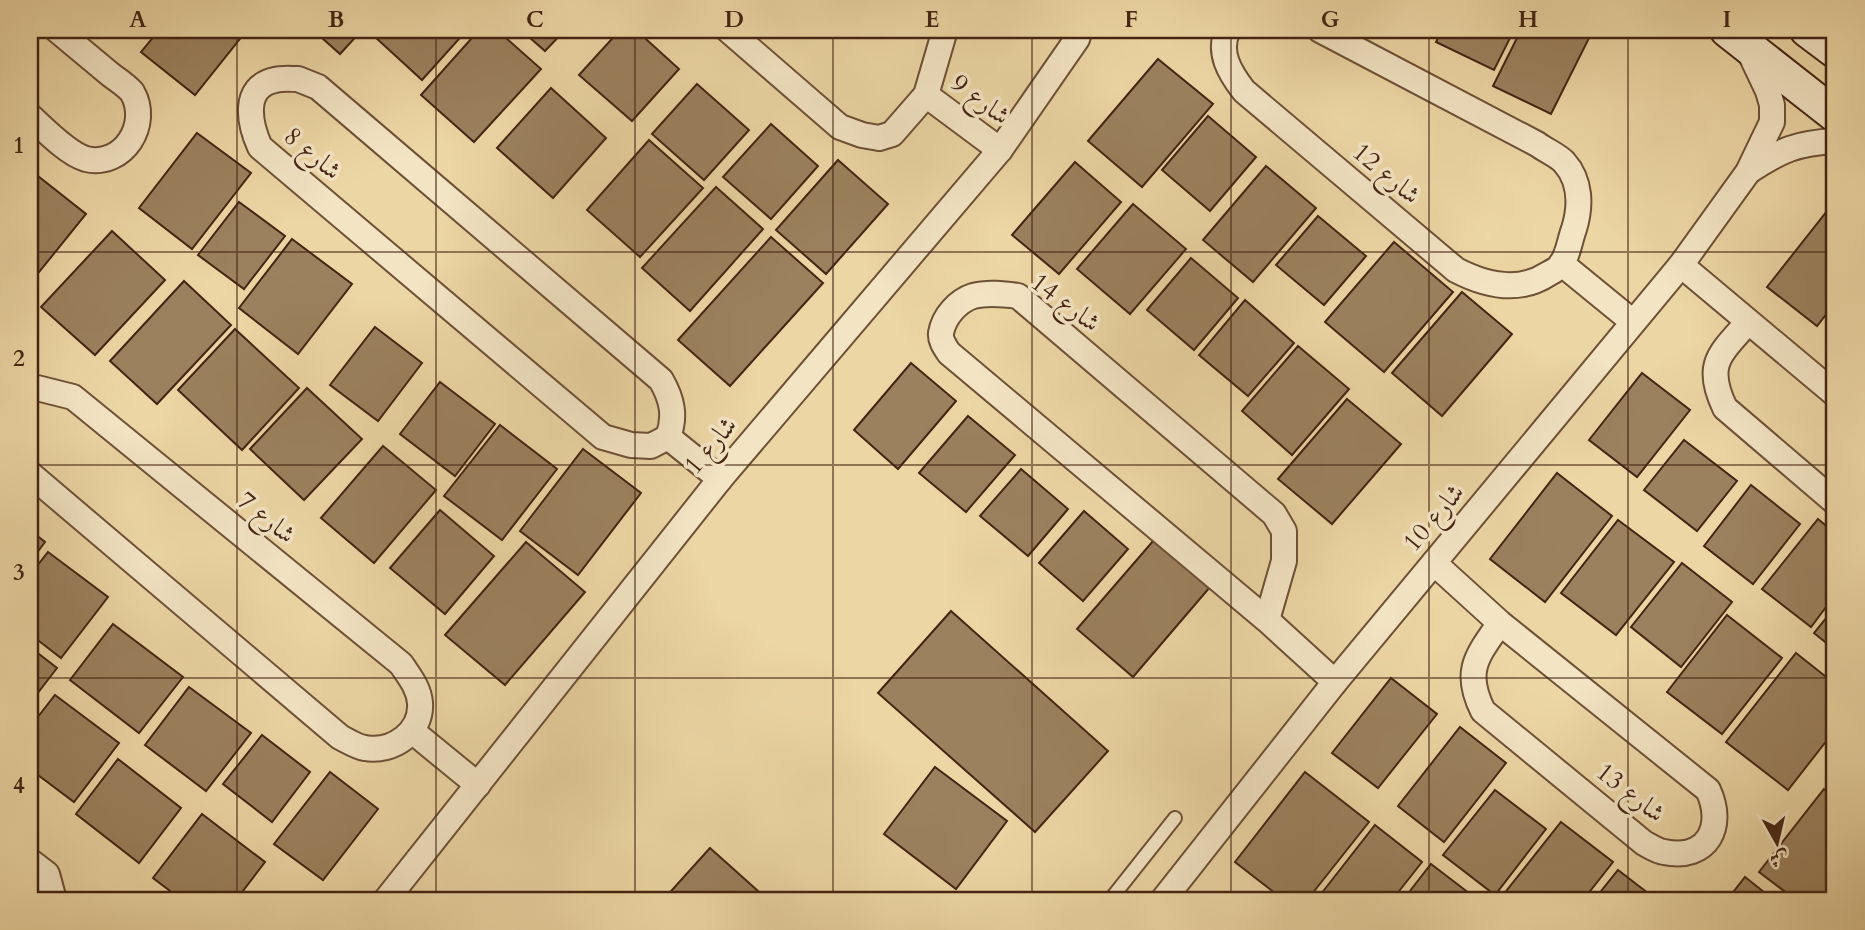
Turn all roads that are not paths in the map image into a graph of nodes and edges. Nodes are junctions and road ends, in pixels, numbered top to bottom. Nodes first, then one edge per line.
1 (57, 30) edge
2 (728, 30) edge
3 (945, 30) edge
4 (1080, 30) edge
5 (1228, 30) edge
6 (1320, 30) edge
7 (1807, 30) edge
8 (1737, 37) edge
9 (1835, 51) edge
10 (926, 95) junction
11 (1835, 116) edge
12 (30, 117) edge
13 (1835, 141) edge
14 (1000, 150) junction
15 (1748, 172) junction
16 (1562, 264) junction
17 (1681, 265) junction
18 (1633, 322) junction
19 (1748, 322) junction
20 (30, 391) edge
21 (1835, 394) edge
22 (668, 438) junction
23 (30, 474) edge
24 (720, 479) junction
25 (1835, 502) edge
26 (1434, 563) junction
27 (1267, 620) junction
28 (1500, 623) junction
29 (1335, 682) junction
30 (412, 731) junction
31 (478, 785) junction
32 (1175, 818) dead end
33 (30, 861) edge
34 (1166, 899) edge
35 (54, 900) edge
36 (386, 900) edge
37 (1110, 900) edge

1 - 12 street
2 - 10 street, شارع 9
3 - 10 street, شارع 9
4 - 14 street, شارع 1
5 - 16 street, شارع 12
6 - 16 street
7 - 9 street
8 - 11 street
8 - 15 street, شارع 10
10 - 14 street, شارع 9
13 - 15 street, شارع 10
14 - 24 street, شارع 1
15 - 17 street, شارع 10
16 - 18 street
17 - 18 street, شارع 10
17 - 19 street
18 - 26 street, شارع 10
19 - 21 street
19 - 25 street
20 - 30 street, شارع 7
22 - 22 street, شارع 8
22 - 24 street
23 - 30 street
24 - 31 street, شارع 1
26 - 28 street, شارع 13
26 - 29 street, شارع 10
27 - 27 street, شارع 14
27 - 29 street, شارع 14
28 - 28 street, شارع 13
29 - 34 street, شارع 10
30 - 31 street
31 - 36 street, شارع 1
32 - 37 lane
33 - 35 street

